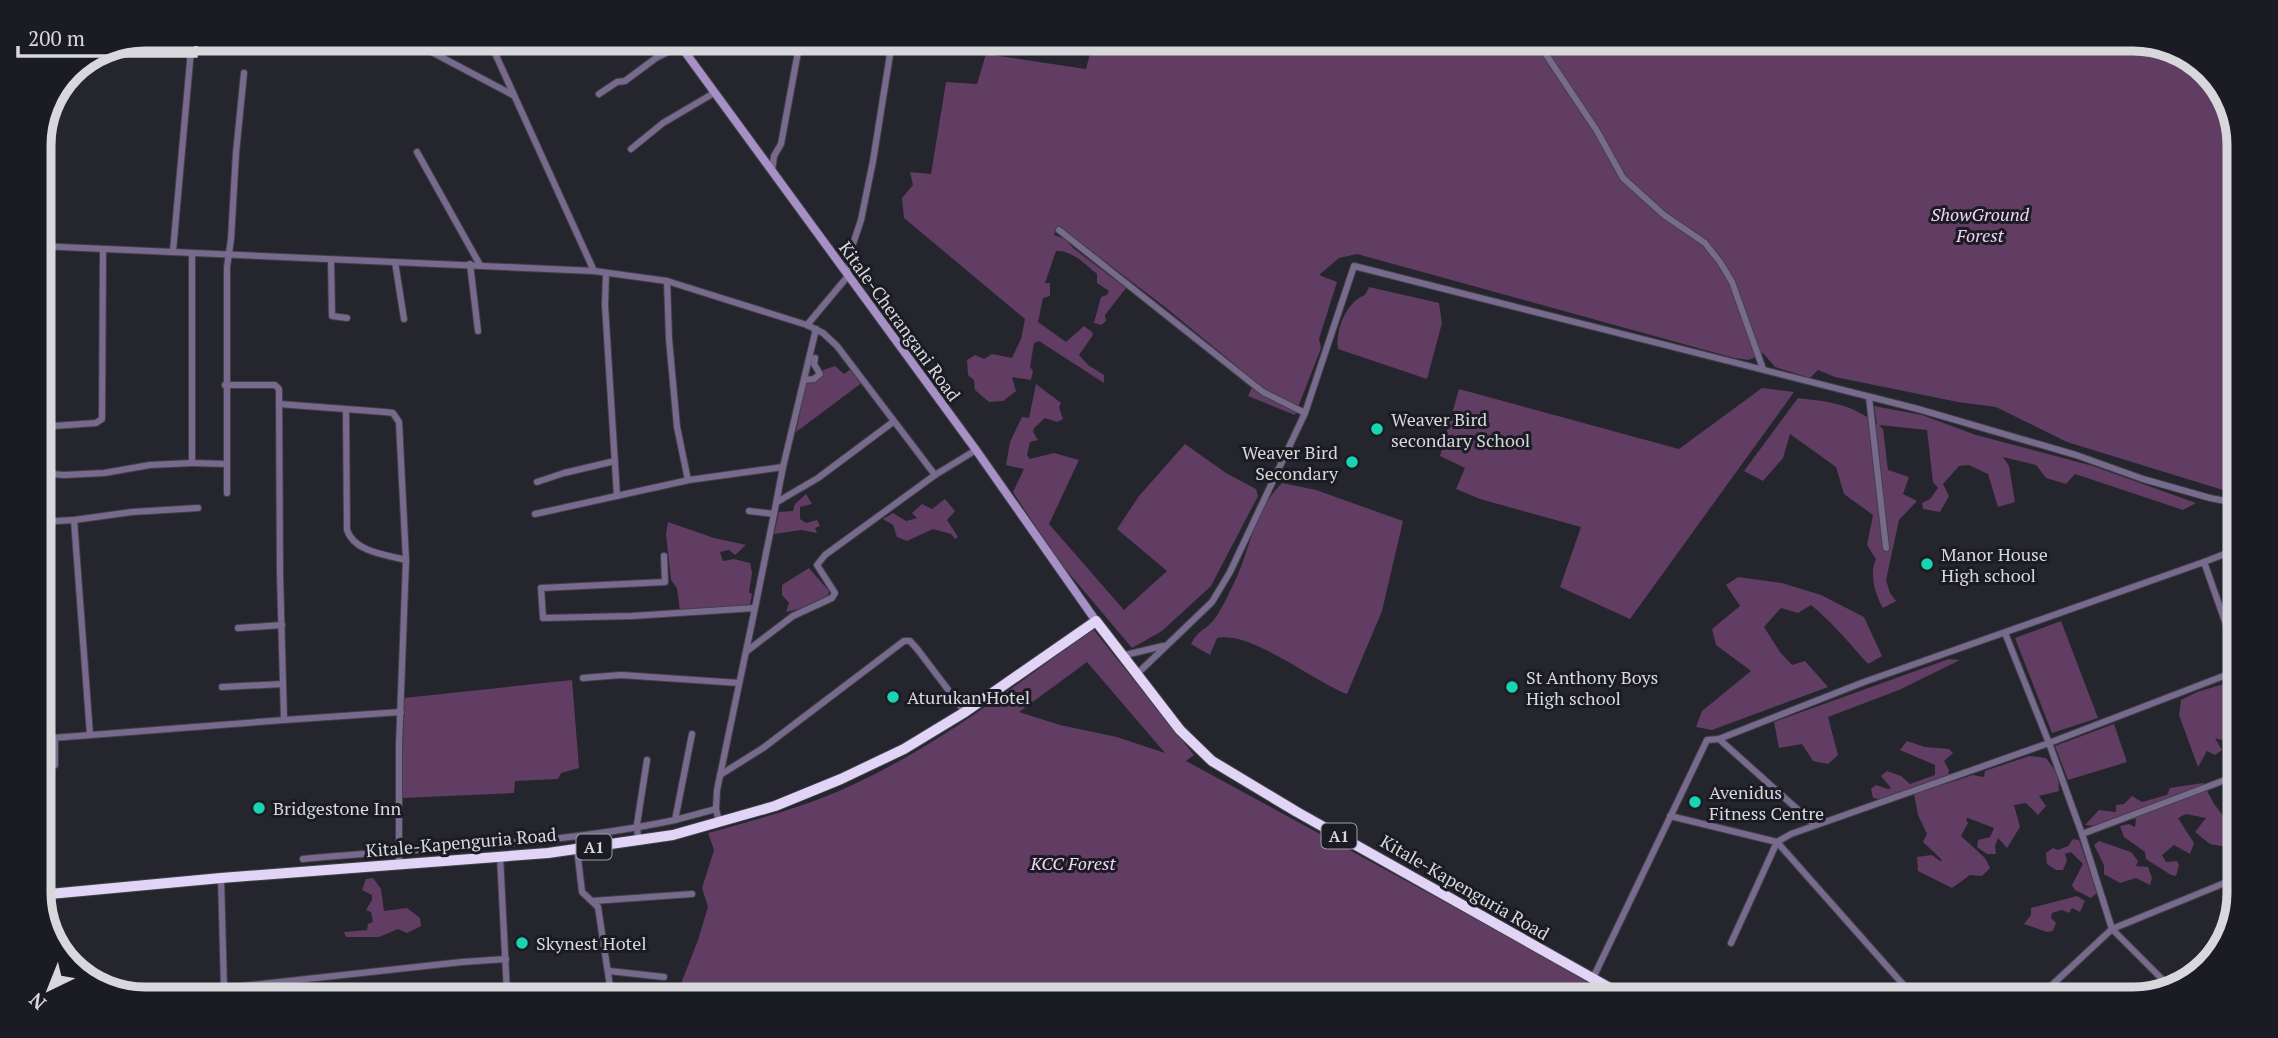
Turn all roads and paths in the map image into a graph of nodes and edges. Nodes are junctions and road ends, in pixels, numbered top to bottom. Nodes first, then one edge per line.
1 (191, 51) edge
2 (430, 51) edge
3 (494, 51) edge
4 (667, 51) edge
5 (685, 51) edge
6 (798, 51) edge
7 (890, 51) edge
8 (1544, 51) edge
9 (244, 73) dead end
10 (714, 93) junction
11 (599, 94) dead end
12 (513, 95) junction
13 (631, 149) dead end
14 (416, 152) dead end
15 (772, 171) junction
16 (1059, 230) dead end
17 (51, 246) edge
18 (103, 249) junction
19 (173, 251) junction
20 (192, 253) junction
21 (229, 254) junction
22 (331, 260) junction
23 (395, 262) junction
24 (470, 264) junction
25 (480, 265) junction
26 (594, 271) junction
27 (606, 273) junction
28 (848, 276) junction
29 (667, 281) junction
30 (347, 318) dead end
31 (404, 319) dead end
32 (807, 325) junction
33 (816, 329) junction
34 (478, 331) dead end
35 (815, 358) dead end
36 (1763, 369) junction
37 (804, 380) junction
38 (225, 385) junction
39 (1869, 397) junction
40 (278, 404) junction
41 (346, 410) junction
42 (1305, 413) junction
43 (893, 422) junction
44 (51, 426) edge
45 (976, 450) junction
46 (615, 461) junction
47 (192, 463) junction
48 (226, 464) junction
49 (783, 467) junction
50 (51, 474) edge
51 (934, 475) junction
52 (688, 480) junction
53 (537, 482) dead end
54 (227, 493) dead end
55 (617, 496) junction
56 (2227, 501) edge
57 (778, 502) junction
58 (198, 508) dead end
59 (749, 511) dead end
60 (535, 513) dead end
61 (774, 514) junction
62 (74, 520) junction
63 (51, 521) edge
64 (1886, 548) dead end
65 (2227, 553) edge
66 (664, 556) dead end
67 (406, 560) junction
68 (2204, 562) junction
69 (755, 608) junction
70 (1096, 621) junction
71 (282, 625) junction
72 (2227, 627) edge
73 (238, 628) dead end
74 (2005, 633) junction
75 (1164, 646) junction
76 (747, 651) junction
77 (1125, 655) junction
78 (1138, 673) junction
79 (2227, 675) edge
80 (583, 678) dead end
81 (739, 683) junction
82 (284, 684) junction
83 (222, 687) dead end
84 (401, 712) junction
85 (965, 712) junction
86 (284, 720) junction
87 (692, 734) dead end
88 (90, 735) junction
89 (51, 738) edge
90 (55, 738) junction
91 (1719, 739) junction
92 (2049, 743) junction
93 (647, 760) dead end
94 (55, 765) dead end
95 (720, 775) junction
96 (2227, 779) edge
97 (716, 808) junction
98 (1670, 816) junction
99 (675, 820) junction
100 (719, 822) junction
101 (1815, 825) junction
102 (637, 828) junction
103 (2082, 834) junction
104 (638, 840) junction
105 (1777, 842) junction
106 (577, 849) junction
107 (399, 852) junction
108 (500, 856) junction
109 (303, 859) dead end
110 (399, 866) junction
111 (221, 878) junction
112 (2227, 882) edge
113 (51, 894) edge
114 (692, 894) dead end
115 (590, 901) junction
116 (2112, 929) junction
117 (1731, 943) dead end
118 (506, 959) junction
119 (609, 971) junction
120 (664, 977) dead end
121 (1593, 978) junction
122 (2165, 982) edge
123 (224, 987) edge
124 (233, 987) edge
125 (507, 987) edge
126 (610, 987) edge
127 (1608, 987) edge
128 (1905, 987) edge
129 (2050, 987) edge

1 - 19 street
2 - 12 street
3 - 12 street
4 - 11 street
5 - 10 main road, Kitale-Cherangani Road
6 - 15 street
7 - 28 street
8 - 36 street
9 - 21 street
10 - 13 street
10 - 15 main road, Kitale-Cherangani Road
12 - 26 street
14 - 25 street
15 - 28 main road, Kitale-Cherangani Road
16 - 42 street
17 - 18 street
18 - 19 street
18 - 44 street
19 - 20 street
20 - 21 street
20 - 47 street
21 - 22 street
21 - 38 street
22 - 23 street
22 - 30 street
23 - 24 street
23 - 31 street
24 - 25 street
24 - 34 street
25 - 26 street
26 - 27 street
27 - 29 street
27 - 46 street
28 - 32 street
28 - 45 main road, Kitale-Cherangani Road
29 - 32 street
29 - 52 street
32 - 33 street
33 - 37 street
33 - 43 street
35 - 37 street
36 - 39 street
36 - 42 street
37 - 49 street
38 - 40 street
38 - 48 street
39 - 56 street
39 - 64 street
40 - 41 street
40 - 71 street
41 - 67 street
41 - 67 street
42 - 75 street
43 - 51 street
43 - 57 street
45 - 51 street
45 - 70 main road, Kitale-Cherangani Road
46 - 53 street
46 - 55 street
47 - 48 street
47 - 50 street
48 - 54 street
49 - 52 street
49 - 57 street
51 - 76 street
52 - 55 street
55 - 60 street
57 - 61 street
58 - 62 street
59 - 61 street
61 - 69 street
62 - 63 street
62 - 88 street
65 - 68 street
66 - 69 street
67 - 84 street
68 - 72 street
68 - 74 street
69 - 76 street
70 - 77 highway, Kitale-Kapenguria Road / A1
70 - 85 highway, Kitale-Kapenguria Road / A1
71 - 73 street
71 - 82 street
74 - 91 street
74 - 92 street
75 - 77 street
75 - 78 street
76 - 81 street
77 - 78 highway, Kitale-Kapenguria Road / A1
78 - 121 highway, Kitale-Kapenguria Road / A1
79 - 92 street
80 - 81 street
81 - 95 street
82 - 83 street
82 - 86 street
84 - 86 street
84 - 107 street
85 - 95 street
85 - 100 highway, Kitale-Kapenguria Road / A1
86 - 88 street
87 - 99 street
88 - 90 street
89 - 90 street
90 - 94 street
91 - 98 street
91 - 101 street
92 - 101 street
92 - 103 street
93 - 102 street
95 - 97 street
96 - 103 street
97 - 99 street
97 - 100 street
98 - 105 street
98 - 121 street
99 - 102 street
100 - 104 highway, Kitale-Kapenguria Road / A1
101 - 105 street
102 - 104 street
102 - 107 street
103 - 116 street
104 - 106 highway, Kitale-Kapenguria Road / A1
105 - 117 street
105 - 128 street
106 - 108 highway, Kitale-Kapenguria Road / A1
106 - 115 street
107 - 109 street
107 - 110 street
108 - 110 highway, Kitale-Kapenguria Road / A1
108 - 118 street
110 - 111 highway, Kitale-Kapenguria Road / A1
111 - 113 highway, Kitale-Kapenguria Road / A1
111 - 123 street
112 - 116 street
114 - 115 street
115 - 119 street
116 - 122 street
116 - 129 street
118 - 124 street
118 - 125 street
119 - 120 street
119 - 126 street
121 - 127 highway, Kitale-Kapenguria Road / A1

